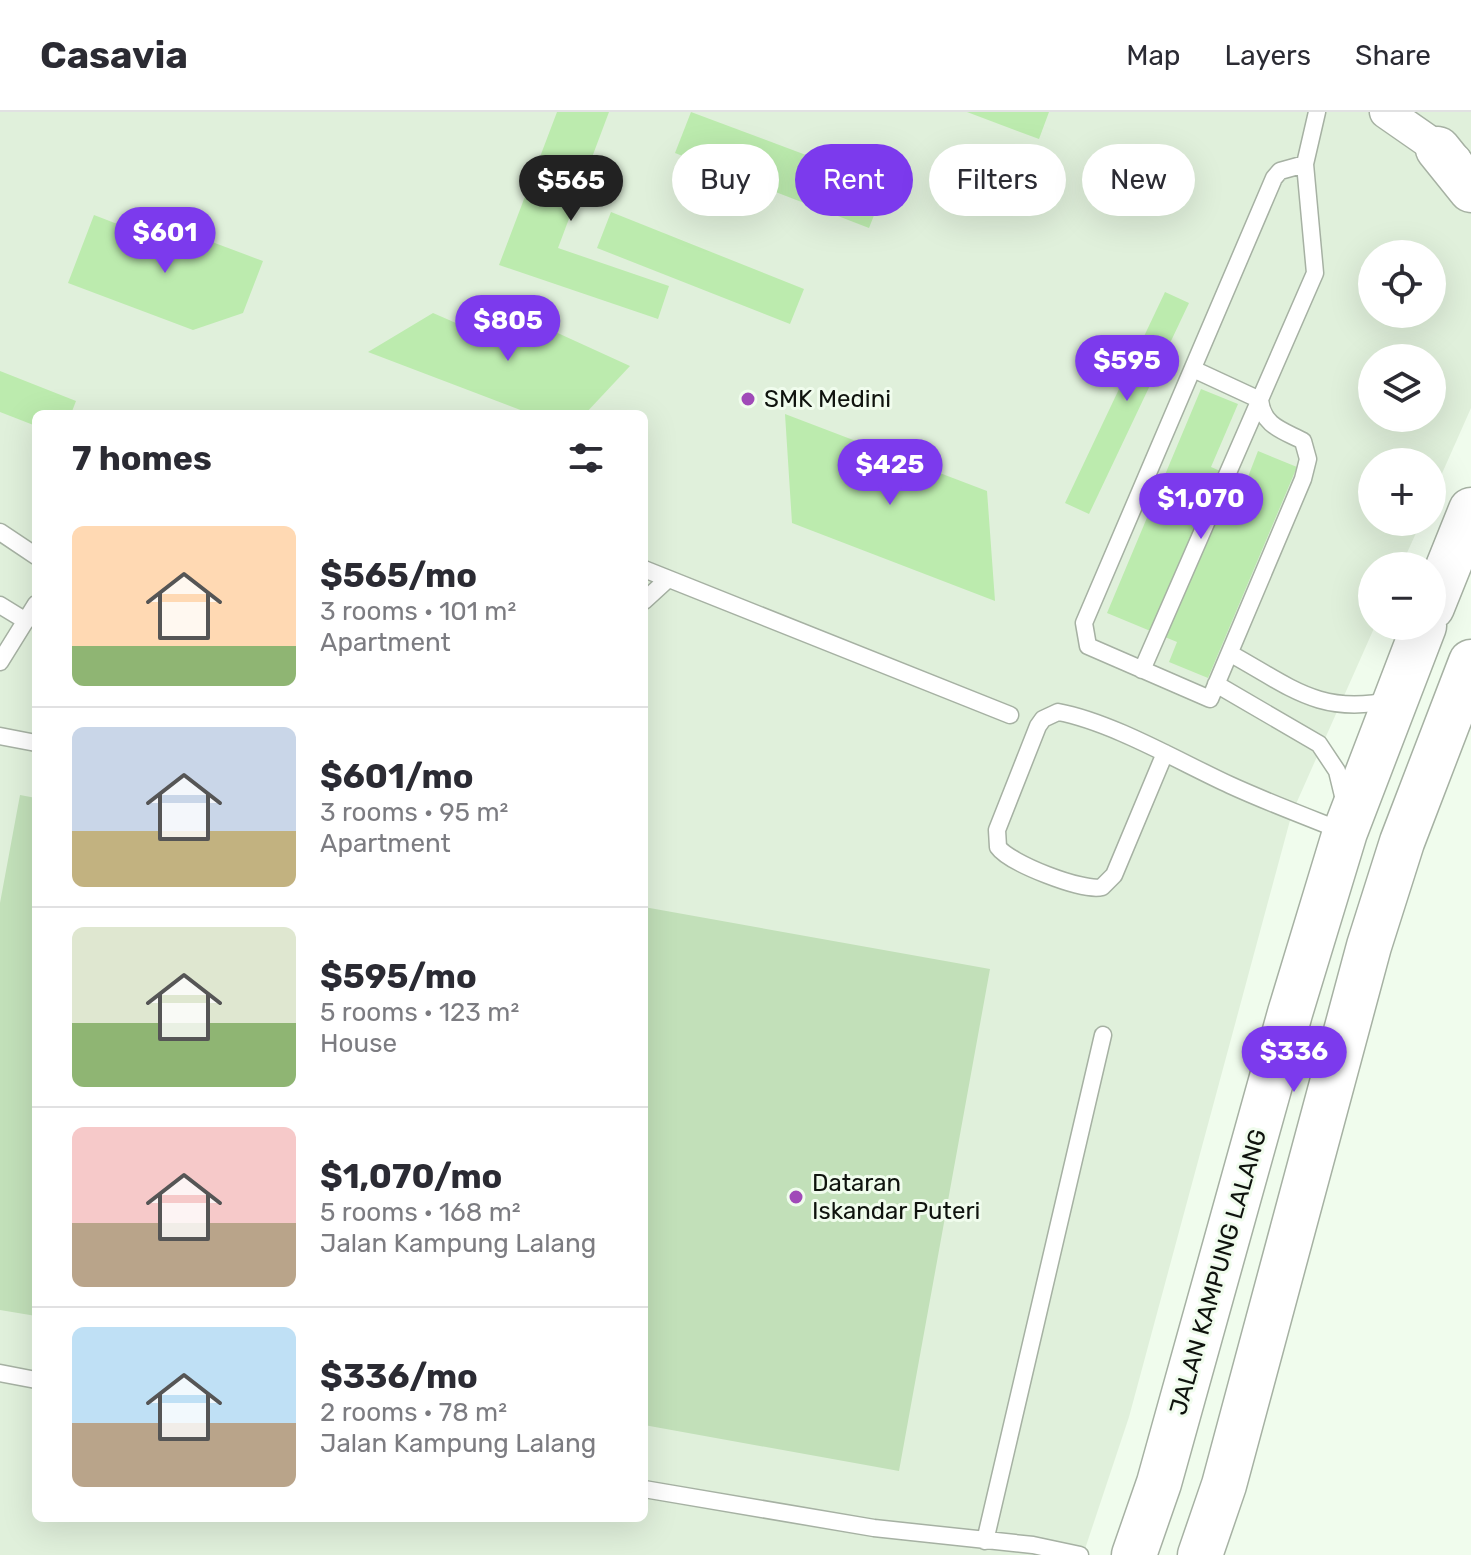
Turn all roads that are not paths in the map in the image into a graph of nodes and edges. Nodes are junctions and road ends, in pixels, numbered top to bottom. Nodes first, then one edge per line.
1 (1317, 112) edge
2 (1386, 112) edge
3 (1454, 160) edge
4 (1305, 164) junction
5 (1471, 190) edge
6 (1193, 369) junction
7 (1260, 400) junction
8 (1471, 510) edge
9 (0, 532) edge
10 (32, 553) edge
11 (648, 571) edge
12 (1446, 572) edge
13 (668, 579) junction
14 (648, 597) edge
15 (0, 605) edge
16 (32, 611) edge
17 (26, 621) junction
18 (1419, 640) edge
19 (1231, 654) junction
20 (0, 662) edge
21 (1471, 662) edge
22 (1142, 670) junction
23 (1216, 684) junction
24 (1396, 698) junction
25 (1010, 715) dead end
26 (0, 736) edge
27 (32, 742) edge
28 (1165, 753) junction
29 (1347, 827) junction
30 (1103, 1035) dead end
31 (0, 1373) edge
32 (32, 1379) edge
33 (648, 1490) edge
34 (985, 1541) junction
35 (1080, 1555) edge
36 (1134, 1555) edge
37 (1200, 1555) edge

1 - 4 lane
2 - 3 street
3 - 5 main road
4 - 6 lane
4 - 7 lane
6 - 7 lane
6 - 22 lane
7 - 19 lane
7 - 22 lane
8 - 12 main road
9 - 10 lane
11 - 13 lane
13 - 14 lane
13 - 25 lane
15 - 17 lane
16 - 17 lane
17 - 20 lane
18 - 24 main road, JALAN KAMPUNG LALANG
19 - 23 lane
19 - 24 lane
21 - 37 main road
22 - 23 lane
23 - 29 lane
24 - 29 main road, JALAN KAMPUNG LALANG
26 - 27 lane
28 - 28 lane
28 - 29 lane
29 - 36 main road, JALAN KAMPUNG LALANG
30 - 34 lane
31 - 32 lane
33 - 34 lane
34 - 35 lane

